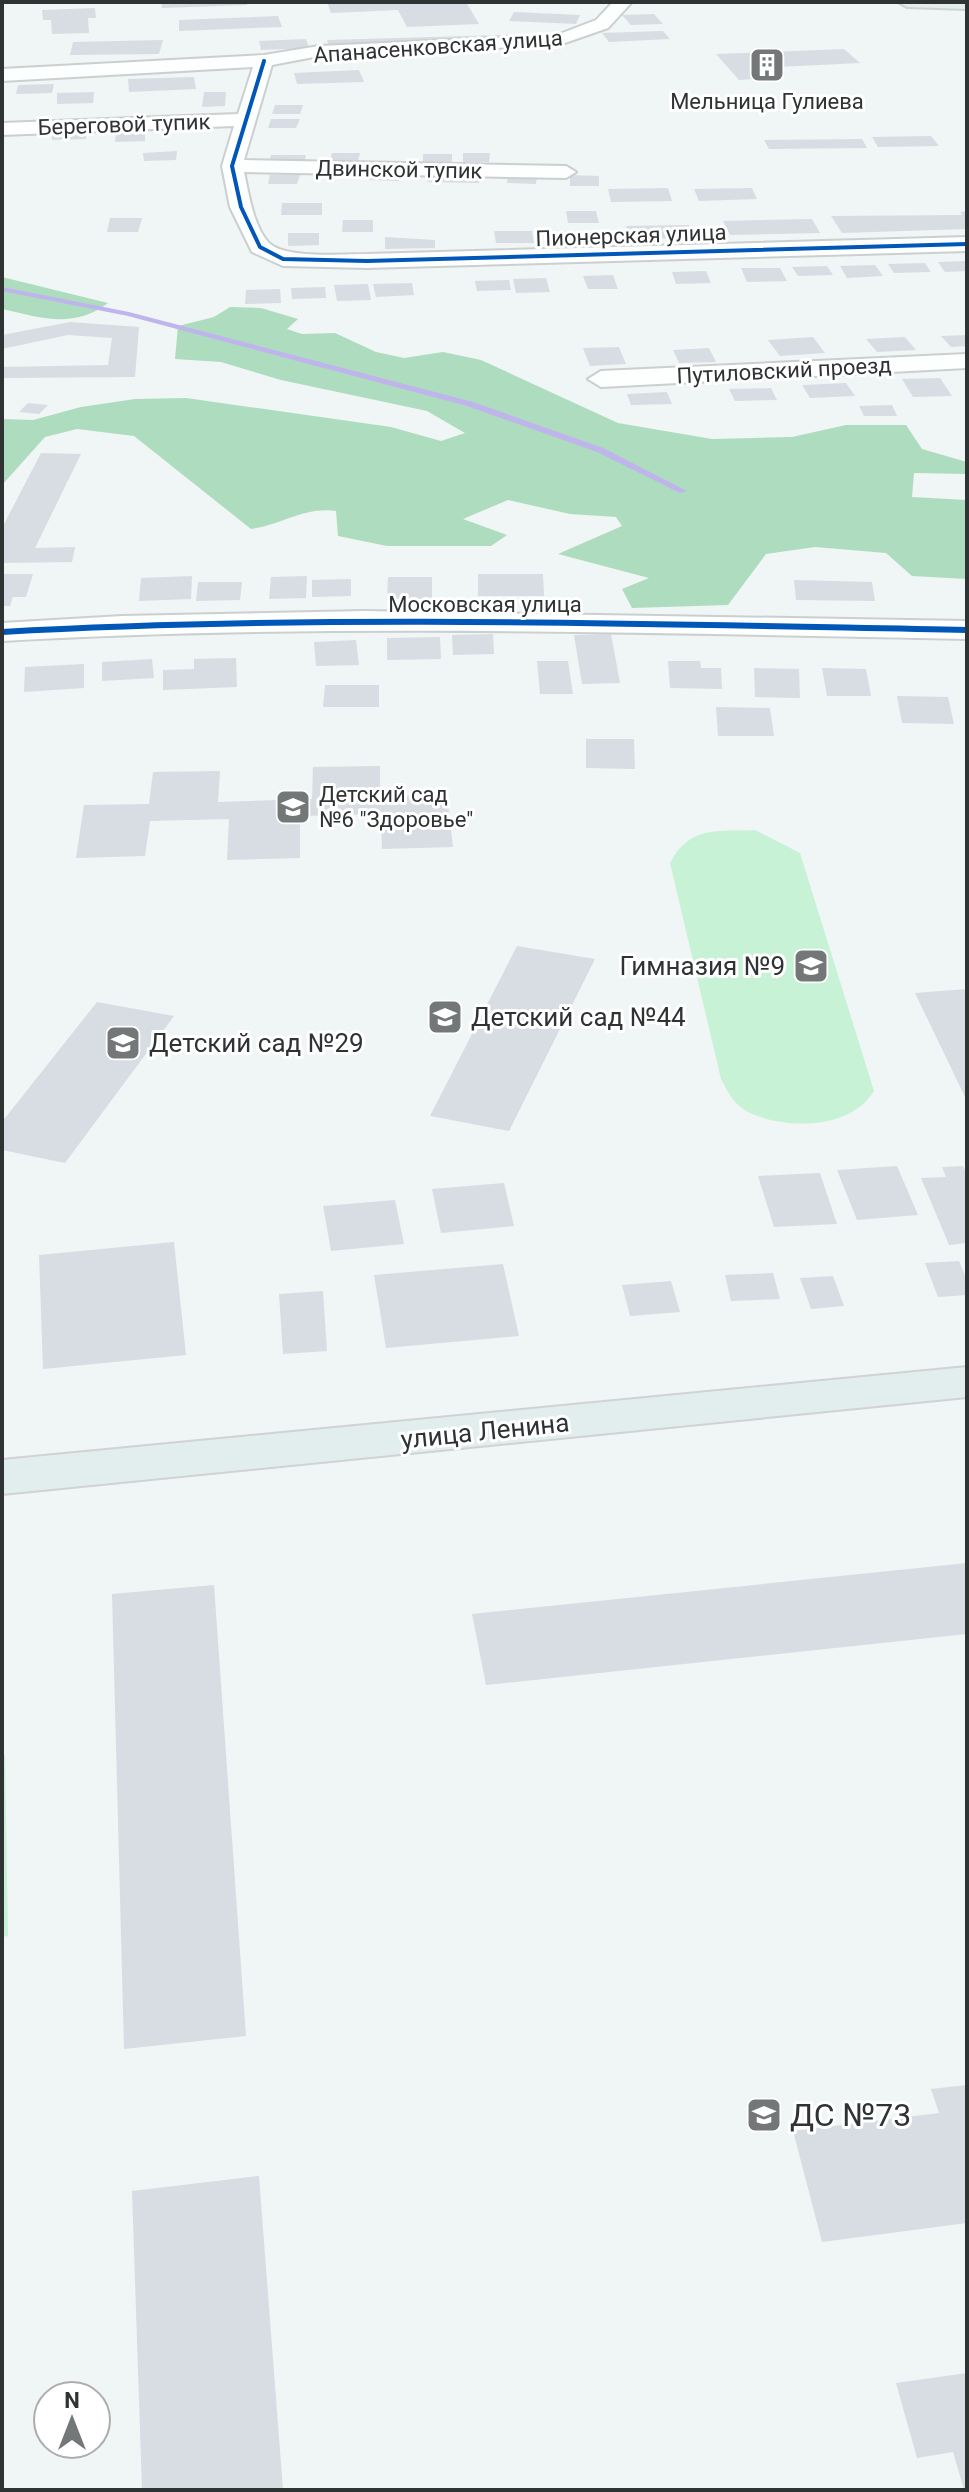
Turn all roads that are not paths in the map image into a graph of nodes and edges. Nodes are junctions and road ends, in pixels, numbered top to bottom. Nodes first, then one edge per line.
1 (623, 2) edge
2 (907, 2) edge
3 (967, 4) edge
4 (264, 61) junction
5 (2, 75) edge
6 (246, 120) junction
7 (2, 129) edge
8 (232, 166) junction
9 (566, 172) dead end
10 (967, 244) edge
11 (967, 361) edge
12 (601, 379) dead end
13 (967, 630) edge
14 (2, 632) edge
15 (967, 1382) edge
16 (2, 1477) edge

1 - 4 street, Апанасенковская улица
2 - 3 main road
4 - 5 street, Апанасенковская улица
4 - 6 street
6 - 7 street, Береговой тупик
6 - 8 street
8 - 9 street, Двинской тупик
8 - 10 street, Пионерская улица
11 - 12 street, Путиловский проезд
13 - 14 street, Московская улица
15 - 16 main road, улица Ленина

